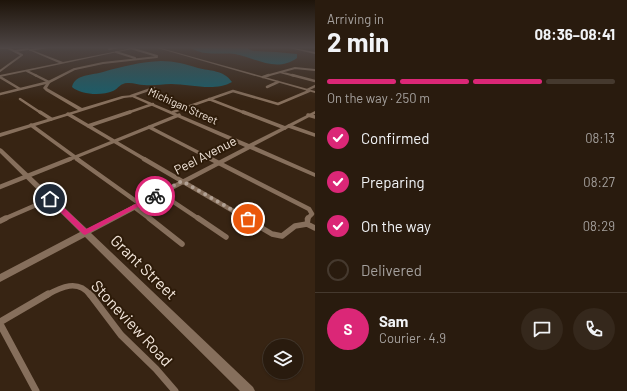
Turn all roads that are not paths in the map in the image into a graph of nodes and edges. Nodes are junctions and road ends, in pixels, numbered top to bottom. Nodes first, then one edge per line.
1 (51, 65) edge
2 (66, 65) edge
3 (93, 65) edge
4 (222, 65) edge
5 (315, 66) edge
6 (310, 68) junction
7 (75, 69) junction
8 (315, 70) edge
9 (27, 71) junction
10 (279, 72) junction
11 (0, 76) edge
12 (263, 77) junction
13 (315, 81) edge
14 (49, 82) junction
15 (278, 82) junction
16 (267, 86) dead end
17 (315, 86) edge
18 (154, 88) dead end
19 (20, 89) junction
20 (308, 90) junction
21 (315, 92) edge
22 (0, 94) edge
23 (131, 96) junction
24 (20, 99) dead end
25 (209, 99) junction
26 (153, 104) junction
27 (82, 110) junction
28 (173, 112) junction
29 (315, 112) edge
30 (68, 114) junction
31 (179, 115) junction
32 (312, 116) edge
33 (51, 119) junction
34 (31, 125) junction
35 (88, 126) junction
36 (149, 127) junction
37 (287, 127) junction
38 (0, 134) edge
39 (315, 135) edge
40 (114, 141) junction
41 (250, 146) junction
42 (0, 150) edge
43 (3, 157) edge
44 (75, 157) junction
45 (219, 163) junction
46 (315, 175) edge
47 (27, 176) junction
48 (182, 181) junction
49 (0, 187) edge
50 (160, 193) junction
51 (50, 199) junction
52 (137, 205) junction
53 (0, 221) edge
54 (307, 224) junction
55 (315, 228) edge
56 (85, 233) junction
57 (226, 237) dead end
58 (182, 244) dead end
59 (0, 278) edge
60 (0, 323) edge
61 (36, 391) edge
62 (175, 391) edge
63 (249, 391) edge

1 - 9 street
2 - 7 street
3 - 7 street
4 - 12 street
5 - 6 street
6 - 8 street
6 - 10 street
7 - 14 street
9 - 11 street
9 - 14 street
10 - 12 street
10 - 13 street
11 - 19 street
12 - 15 street
14 - 19 street
14 - 27 street
15 - 16 street
15 - 20 street
17 - 20 street
18 - 23 street
19 - 22 street
20 - 21 street
20 - 25 street
23 - 26 street, Michigan Street
23 - 27 street
24 - 33 street
25 - 28 street
25 - 37 street
26 - 28 street, Michigan Street
26 - 35 street
27 - 30 street
28 - 31 street, Michigan Street
29 - 32 street, Peel Avenue
30 - 33 street
30 - 35 street
31 - 36 street
31 - 41 street, Michigan Street
32 - 37 street, Peel Avenue
33 - 34 street
34 - 38 street
34 - 44 street
35 - 40 street
36 - 40 street
36 - 45 street
37 - 39 street
37 - 41 street, Peel Avenue
40 - 44 street
40 - 48 street
41 - 45 street, Peel Avenue
41 - 46 street, Michigan Street
42 - 43 street, Grant Street
43 - 47 street, Grant Street
44 - 47 street
44 - 52 street
45 - 48 street, Peel Avenue
45 - 54 street
47 - 49 street
47 - 51 street, Grant Street
48 - 50 street, Peel Avenue
48 - 54 street
50 - 52 street, Peel Avenue
50 - 57 street
51 - 53 street
51 - 56 street, Grant Street
52 - 56 street, Peel Avenue
52 - 58 street
54 - 55 street
56 - 59 street, Peel Avenue
56 - 63 street, Grant Street
60 - 61 street
60 - 62 street, Stoneview Road

